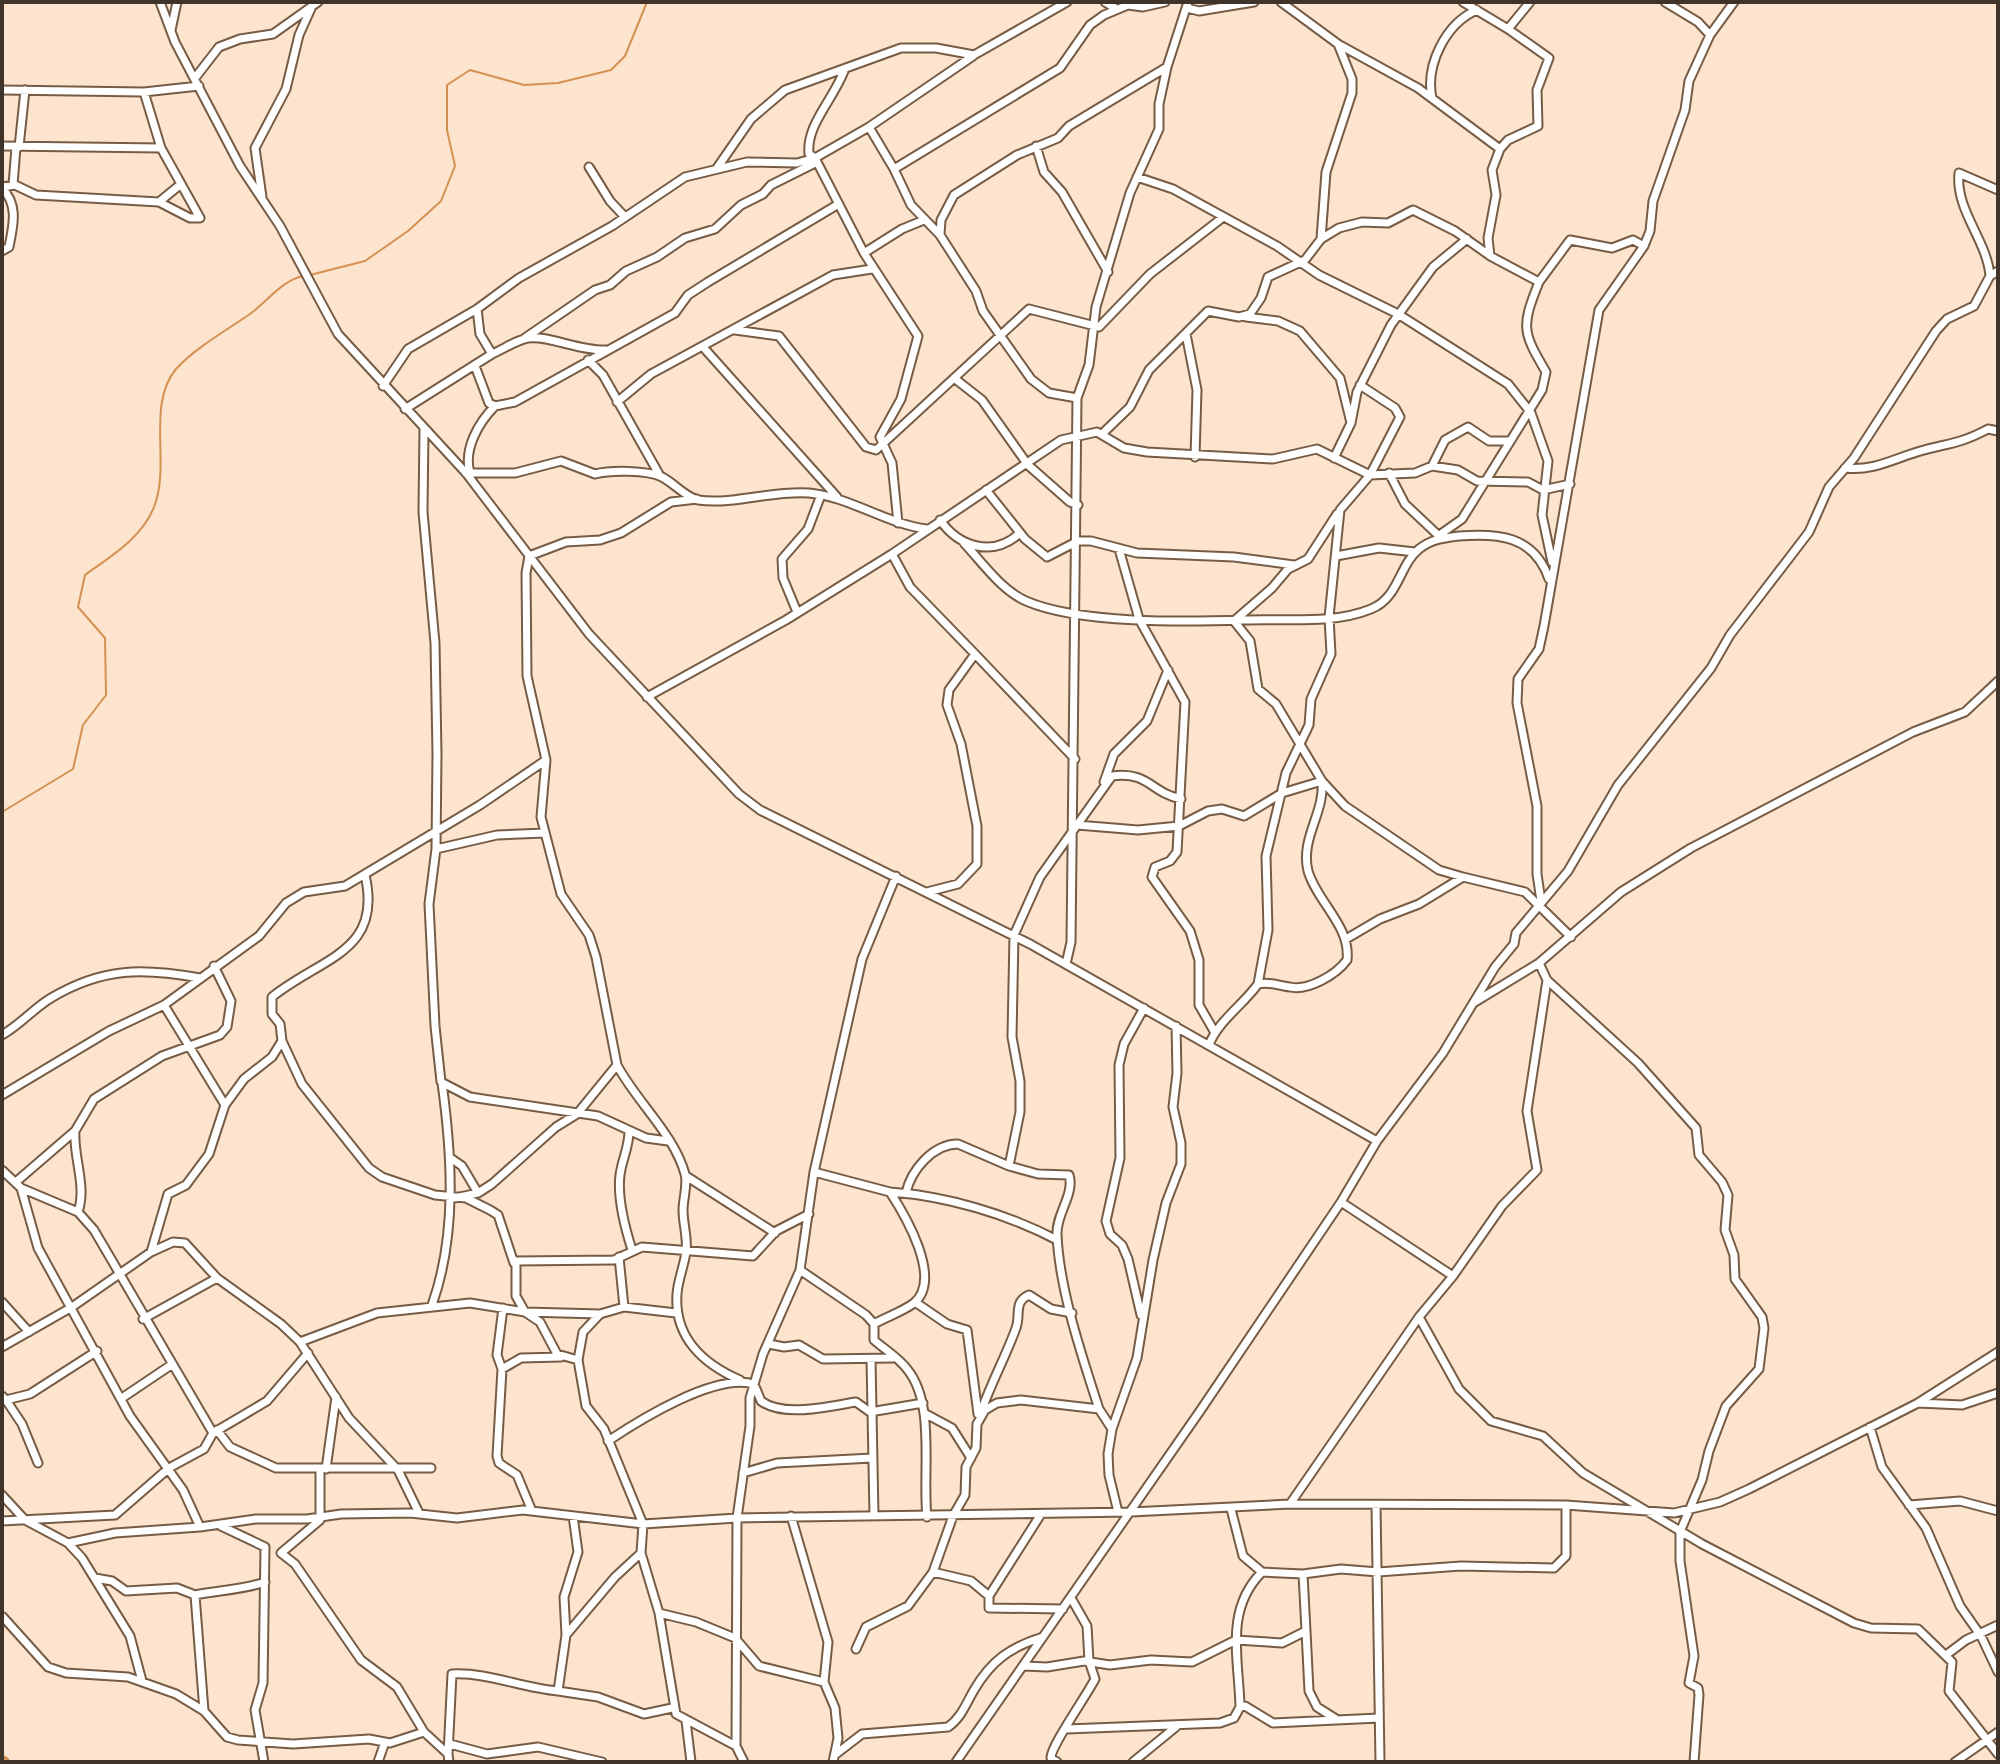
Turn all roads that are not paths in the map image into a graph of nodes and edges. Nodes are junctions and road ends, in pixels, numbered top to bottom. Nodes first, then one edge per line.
1 (160, 2) edge
2 (177, 2) edge
3 (1067, 2) edge
4 (1105, 2) edge
5 (1165, 2) edge
6 (1254, 2) edge
7 (1281, 2) edge
8 (1463, 2) edge
9 (1530, 2) edge
10 (1665, 2) edge
11 (1734, 2) edge
12 (316, 3) edge
13 (1187, 5) edge
14 (1115, 8) junction
15 (1477, 10) junction
16 (1508, 29) junction
17 (171, 32) junction
18 (1710, 35) junction
19 (1338, 44) junction
20 (974, 55) junction
21 (1167, 67) junction
22 (844, 69) junction
23 (197, 82) junction
24 (2, 90) edge
25 (25, 90) junction
26 (144, 92) junction
27 (1432, 98) junction
28 (869, 127) junction
29 (2, 146) edge
30 (1036, 146) junction
31 (18, 147) junction
32 (161, 148) junction
33 (1500, 149) junction
34 (816, 160) junction
35 (589, 167) dead end
36 (717, 168) junction
37 (894, 169) junction
38 (1137, 177) junction
39 (181, 184) junction
40 (13, 185) junction
41 (2, 188) edge
42 (1998, 190) edge
43 (263, 201) junction
44 (159, 202) junction
45 (837, 205) junction
46 (625, 217) junction
47 (1222, 218) junction
48 (924, 220) junction
49 (940, 235) junction
50 (1321, 239) junction
51 (1467, 239) junction
52 (1644, 246) junction
53 (2, 251) edge
54 (864, 253) junction
55 (1490, 256) junction
56 (1301, 262) junction
57 (872, 269) junction
58 (1998, 271) edge
59 (1108, 272) junction
60 (1990, 276) junction
61 (1539, 282) junction
62 (477, 309) junction
63 (1398, 314) junction
64 (1244, 317) junction
65 (1092, 325) junction
66 (735, 330) junction
67 (1186, 334) junction
68 (1001, 335) junction
69 (525, 338) junction
70 (703, 347) junction
71 (608, 350) junction
72 (492, 354) junction
73 (588, 360) junction
74 (475, 366) junction
75 (954, 378) junction
76 (1360, 385) junction
77 (383, 386) junction
78 (1077, 398) junction
79 (617, 402) junction
80 (495, 406) junction
81 (405, 409) junction
82 (1531, 413) junction
83 (1351, 423) junction
84 (424, 429) junction
85 (1998, 431) edge
86 (1077, 433) junction
87 (1102, 434) junction
88 (1510, 441) junction
89 (883, 443) junction
90 (1195, 457) junction
91 (1334, 458) junction
92 (1028, 465) junction
93 (1432, 466) junction
94 (1845, 468) junction
95 (468, 473) junction
96 (1389, 473) junction
97 (1370, 475) junction
98 (660, 476) junction
99 (1486, 482) junction
100 (1570, 484) junction
101 (986, 490) junction
102 (1543, 490) junction
103 (821, 495) junction
104 (697, 499) junction
105 (838, 499) junction
106 (1078, 505) junction
107 (1340, 510) junction
108 (940, 520) junction
109 (898, 523) junction
110 (927, 529) junction
111 (1020, 533) junction
112 (1439, 537) junction
113 (1078, 541) junction
114 (964, 543) junction
115 (1119, 549) junction
116 (1415, 552) junction
117 (892, 554) junction
118 (529, 556) junction
119 (1336, 556) junction
120 (1294, 565) junction
121 (1553, 565) junction
122 (1550, 581) junction
123 (797, 612) junction
124 (1076, 612) junction
125 (1329, 617) junction
126 (1139, 619) junction
127 (1234, 621) junction
128 (975, 654) junction
129 (1168, 670) junction
130 (1998, 681) edge
131 (647, 697) junction
132 (1302, 742) junction
133 (1075, 759) junction
134 (546, 760) junction
135 (1322, 781) junction
136 (1104, 784) junction
137 (1282, 793) junction
138 (1181, 799) junction
139 (1179, 826) junction
140 (1075, 828) junction
141 (437, 830) junction
142 (545, 833) junction
143 (436, 849) junction
144 (365, 875) junction
145 (896, 876) junction
146 (1463, 877) junction
147 (927, 892) junction
148 (1539, 903) junction
149 (1014, 935) junction
150 (1571, 937) junction
151 (1346, 939) junction
152 (1539, 963) junction
153 (1066, 964) junction
154 (214, 966) junction
155 (200, 978) junction
156 (1547, 980) junction
157 (1258, 984) junction
158 (1475, 1003) junction
159 (164, 1005) junction
160 (1144, 1008) junction
161 (1176, 1026) junction
162 (1214, 1031) junction
163 (2, 1035) edge
164 (282, 1041) junction
165 (1209, 1045) junction
166 (190, 1047) junction
167 (617, 1065) junction
168 (441, 1082) junction
169 (2, 1095) edge
170 (225, 1105) junction
171 (577, 1114) junction
172 (75, 1131) junction
173 (629, 1131) junction
174 (668, 1141) junction
175 (1377, 1141) junction
176 (452, 1159) junction
177 (1009, 1166) junction
178 (2, 1170) edge
179 (814, 1172) junction
180 (686, 1176) junction
181 (19, 1184) junction
182 (890, 1192) junction
183 (478, 1193) junction
184 (906, 1193) junction
185 (452, 1197) junction
186 (1341, 1202) junction
187 (78, 1212) junction
188 (809, 1214) junction
189 (775, 1233) junction
190 (1057, 1240) junction
191 (687, 1249) junction
192 (632, 1250) junction
193 (151, 1252) junction
194 (619, 1257) junction
195 (514, 1264) junction
196 (800, 1270) junction
197 (118, 1275) junction
198 (1453, 1276) junction
199 (217, 1278) junction
200 (2, 1302) edge
201 (915, 1302) junction
202 (432, 1305) junction
203 (72, 1307) junction
204 (624, 1307) junction
205 (503, 1308) junction
206 (525, 1312) junction
207 (676, 1313) junction
208 (1072, 1313) junction
209 (600, 1314) junction
210 (1419, 1317) junction
211 (143, 1319) junction
212 (1142, 1319) junction
213 (874, 1324) junction
214 (29, 1332) junction
215 (300, 1342) junction
216 (769, 1344) junction
217 (2, 1347) edge
218 (97, 1351) junction
219 (1998, 1352) edge
220 (308, 1353) junction
221 (561, 1357) junction
222 (893, 1358) junction
223 (871, 1359) junction
224 (578, 1360) junction
225 (171, 1365) junction
226 (502, 1369) junction
227 (740, 1380) junction
228 (754, 1384) junction
229 (1998, 1393) edge
230 (336, 1397) junction
231 (4, 1398) edge
232 (122, 1398) junction
233 (923, 1403) junction
234 (1918, 1403) junction
235 (1099, 1409) junction
236 (870, 1412) junction
237 (926, 1414) junction
238 (979, 1418) junction
239 (1870, 1427) junction
240 (1112, 1429) junction
241 (215, 1432) junction
242 (608, 1441) junction
243 (872, 1458) junction
244 (971, 1458) junction
245 (38, 1463) dead end
246 (169, 1468) junction
247 (431, 1468) dead end
248 (323, 1469) junction
249 (398, 1470) junction
250 (743, 1473) junction
251 (2, 1495) edge
252 (1290, 1504) junction
253 (1376, 1505) junction
254 (1566, 1505) junction
255 (1909, 1505) junction
256 (1231, 1509) junction
257 (1690, 1510) junction
258 (532, 1511) junction
259 (1646, 1511) junction
260 (1998, 1511) edge
261 (1118, 1512) junction
262 (1131, 1512) junction
263 (419, 1513) junction
264 (1041, 1514) junction
265 (320, 1516) junction
266 (573, 1516) junction
267 (791, 1516) junction
268 (874, 1516) junction
269 (953, 1516) junction
270 (927, 1517) junction
271 (737, 1518) junction
272 (25, 1520) junction
273 (2, 1521) edge
274 (643, 1524) junction
275 (219, 1525) junction
276 (200, 1527) junction
277 (1680, 1532) junction
278 (68, 1543) junction
279 (265, 1547) junction
280 (281, 1553) junction
281 (641, 1553) junction
282 (933, 1572) junction
283 (1262, 1572) junction
284 (1378, 1572) junction
285 (1303, 1574) junction
286 (95, 1578) junction
287 (265, 1582) junction
288 (195, 1595) junction
289 (989, 1596) junction
290 (1071, 1598) junction
291 (1063, 1609) junction
292 (659, 1613) junction
293 (3, 1617) edge
294 (1998, 1625) edge
295 (1306, 1631) junction
296 (566, 1635) junction
297 (1045, 1636) junction
298 (1981, 1636) junction
299 (735, 1638) junction
300 (1236, 1640) junction
301 (856, 1649) dead end
302 (1946, 1655) junction
303 (1089, 1661) junction
304 (1024, 1666) junction
305 (1998, 1672) edge
306 (142, 1681) junction
307 (824, 1682) junction
308 (558, 1691) junction
309 (1240, 1707) junction
310 (672, 1708) junction
311 (204, 1711) junction
312 (1379, 1718) junction
313 (1336, 1719) junction
314 (686, 1721) junction
315 (1177, 1726) junction
316 (1067, 1729) junction
317 (424, 1732) junction
318 (1998, 1732) edge
319 (1986, 1739) junction
320 (261, 1741) junction
321 (385, 1742) junction
322 (450, 1744) junction
323 (736, 1746) junction
324 (1998, 1754) edge
325 (449, 1758) edge
326 (835, 1758) edge
327 (264, 1762) edge
328 (378, 1762) edge
329 (602, 1762) edge
330 (691, 1762) edge
331 (744, 1762) edge
332 (956, 1762) edge
333 (1057, 1762) edge
334 (1133, 1762) edge
335 (1380, 1762) edge
336 (1694, 1762) edge
337 (1955, 1762) edge

1 - 17 street
2 - 17 street
3 - 20 street
4 - 14 street
5 - 14 street
6 - 13 street
7 - 19 street
8 - 15 street
9 - 16 street
10 - 18 street
11 - 18 street
12 - 23 street
12 - 43 street
13 - 21 street
14 - 37 street
15 - 16 street
15 - 27 street
16 - 33 street
17 - 23 street
18 - 52 street
19 - 27 street
19 - 50 street
20 - 22 street
20 - 28 street
21 - 30 street
21 - 38 street
22 - 34 street
22 - 36 street
23 - 26 street
23 - 43 street
24 - 25 street
25 - 26 street
25 - 31 street
26 - 32 street
27 - 33 street
28 - 34 street
28 - 37 street
29 - 31 street
30 - 49 street
30 - 59 street
31 - 32 street
31 - 40 street
32 - 39 street
33 - 55 street
34 - 36 street
34 - 45 street
34 - 69 street
35 - 46 street
36 - 46 street
37 - 48 street
38 - 47 street
38 - 59 street
39 - 44 street
39 - 44 street
40 - 41 street
40 - 44 street
41 - 53 street
42 - 60 street
43 - 77 street
45 - 54 street
45 - 71 street
46 - 62 street
47 - 56 street
47 - 65 street
48 - 49 street
48 - 54 street
49 - 68 street
50 - 51 street
50 - 56 street
51 - 55 street
51 - 63 street
52 - 61 street
52 - 100 street
54 - 57 street
55 - 61 street
56 - 63 street
56 - 64 street
57 - 66 street
57 - 89 street
58 - 60 street
59 - 65 street
60 - 94 street
61 - 82 street
62 - 72 street
62 - 77 street
63 - 76 street
63 - 82 street
64 - 67 street
64 - 83 street
65 - 68 street
65 - 78 street
66 - 70 street
66 - 89 street
67 - 87 street
67 - 90 street
68 - 75 street
68 - 78 street
69 - 71 street
69 - 72 street
70 - 79 street
70 - 105 street
71 - 73 street
72 - 74 street
73 - 79 street
73 - 80 street
74 - 80 street
74 - 81 street
75 - 89 street
75 - 92 street
76 - 83 street
76 - 97 street
77 - 81 street
78 - 86 street
79 - 98 street
80 - 95 street
81 - 84 street
82 - 88 street
82 - 102 street
83 - 91 street
84 - 95 street
84 - 141 street
85 - 94 street
86 - 87 street
86 - 92 street
86 - 106 street
87 - 90 street
88 - 93 street
88 - 99 street
89 - 109 street
90 - 91 street
91 - 97 street
92 - 101 street
92 - 106 street
93 - 96 street
93 - 99 street
94 - 148 street
95 - 98 street
95 - 118 street
96 - 97 street
96 - 112 street
97 - 107 street
98 - 104 street
99 - 102 street
99 - 112 street
100 - 102 street
100 - 121 street
101 - 108 street
101 - 111 street
102 - 121 street
103 - 104 street
103 - 105 street
103 - 123 street
104 - 118 street
105 - 109 street
106 - 113 street
107 - 119 street
107 - 120 street
108 - 110 street
108 - 114 street
109 - 110 street
110 - 117 street
111 - 113 street
111 - 114 street
112 - 116 street
112 - 122 street
113 - 115 street
113 - 124 street
114 - 124 street
115 - 120 street
115 - 126 street
116 - 119 street
116 - 125 street
117 - 123 street
117 - 128 street
118 - 131 street
118 - 134 street
119 - 125 street
120 - 127 street
121 - 122 street
122 - 148 street
123 - 131 street
124 - 126 street
124 - 133 street
125 - 127 street
125 - 132 street
126 - 127 street
126 - 129 street
127 - 132 street
128 - 133 street
128 - 147 street
129 - 136 street
129 - 138 street
130 - 150 street
131 - 145 street
132 - 135 street
132 - 137 street
133 - 140 street
134 - 141 street
134 - 142 street
135 - 137 street
135 - 146 street
135 - 151 street
136 - 138 street
136 - 140 street
137 - 139 street
137 - 157 street
138 - 139 street
139 - 140 street
139 - 162 street
140 - 149 street
140 - 153 street
141 - 143 street
141 - 144 street
142 - 143 street
142 - 167 street
143 - 168 street
144 - 154 street
144 - 164 street
145 - 147 street
145 - 179 street
146 - 148 street
146 - 151 street
147 - 149 street
148 - 150 street
148 - 158 street
149 - 153 street
149 - 177 street
150 - 152 street
151 - 157 street
152 - 156 street
152 - 158 street
153 - 160 street
154 - 155 street
154 - 166 street
155 - 159 street
155 - 163 street
156 - 198 street
156 - 257 street
157 - 162 street
158 - 175 street
159 - 166 street
159 - 169 street
160 - 161 street
160 - 212 street
161 - 165 street
161 - 212 street
162 - 165 street
164 - 170 street
164 - 185 street
165 - 175 street
166 - 170 street
166 - 172 street
167 - 171 street
167 - 174 street
168 - 171 street
168 - 176 street
170 - 193 street
171 - 173 street
171 - 183 street
172 - 181 street
172 - 187 street
173 - 174 street
173 - 192 street
174 - 180 street
175 - 186 street
176 - 183 street
176 - 185 street
177 - 184 street
177 - 190 street
178 - 181 street
179 - 182 street
179 - 188 street
180 - 189 street
180 - 191 street
181 - 187 street
181 - 203 street
182 - 184 street
182 - 201 street
183 - 185 street
184 - 190 street
185 - 195 street
185 - 202 street
186 - 198 street
186 - 262 street
187 - 197 street
188 - 189 street
188 - 196 street
189 - 191 street
190 - 208 street
191 - 192 street
191 - 207 street
192 - 194 street
193 - 197 street
193 - 199 street
194 - 195 street
194 - 204 street
195 - 206 street
196 - 213 street
196 - 216 street
197 - 203 street
197 - 211 street
198 - 210 street
199 - 211 street
199 - 215 street
200 - 214 street
201 - 213 street
201 - 238 street
202 - 205 street
202 - 215 street
203 - 214 street
203 - 218 street
204 - 207 street
204 - 209 street
205 - 206 street
205 - 226 street
206 - 209 street
206 - 221 street
207 - 227 street
208 - 235 street
208 - 238 street
209 - 224 street
210 - 252 street
210 - 259 street
211 - 225 street
212 - 240 street
213 - 222 street
214 - 217 street
215 - 220 street
216 - 223 street
216 - 228 street
218 - 231 street
218 - 232 street
219 - 234 street
220 - 230 street
220 - 241 street
221 - 224 street
221 - 226 street
222 - 223 street
222 - 233 street
223 - 236 street
224 - 242 street
225 - 232 street
225 - 241 street
226 - 258 street
227 - 228 street
227 - 242 street
228 - 236 street
228 - 250 street
229 - 234 street
230 - 248 street
230 - 249 street
231 - 245 street
232 - 246 street
233 - 236 street
233 - 237 street
234 - 239 street
235 - 238 street
235 - 240 street
236 - 243 street
237 - 244 street
237 - 270 street
238 - 244 street
239 - 255 street
239 - 257 street
240 - 261 street
241 - 246 street
241 - 248 street
242 - 274 street
243 - 250 street
243 - 268 street
244 - 269 street
246 - 272 street
246 - 276 street
247 - 249 street
248 - 249 street
248 - 265 street
249 - 263 street
250 - 271 street
251 - 272 street
252 - 253 street
252 - 256 street
253 - 254 street
253 - 284 street
254 - 259 street
254 - 284 street
255 - 260 street
255 - 298 street
256 - 262 street
256 - 283 street
257 - 259 street
257 - 277 street
258 - 263 street
258 - 266 street
259 - 277 street
261 - 262 street
261 - 264 street
262 - 290 street
263 - 265 street
264 - 269 street
264 - 289 street
265 - 275 street
265 - 280 street
266 - 274 street
266 - 296 street
267 - 268 street
267 - 271 street
267 - 307 street
268 - 270 street
269 - 270 street
269 - 282 street
271 - 274 street
271 - 299 street
272 - 273 street
272 - 278 street
274 - 281 street
275 - 276 street
275 - 279 street
276 - 278 street
277 - 302 street
277 - 336 street
278 - 286 street
279 - 280 street
279 - 287 street
280 - 317 street
281 - 292 street
281 - 296 street
282 - 289 street
282 - 301 street
283 - 285 street
283 - 300 street
284 - 285 street
284 - 312 street
285 - 295 street
286 - 288 street
286 - 306 street
287 - 288 street
287 - 320 street
288 - 311 street
289 - 291 street
290 - 291 street
290 - 303 street
291 - 297 street
292 - 299 street
292 - 310 street
293 - 306 street
294 - 298 street
295 - 300 street
295 - 313 street
296 - 308 street
297 - 304 street
297 - 326 street
298 - 302 street
298 - 305 street
299 - 307 street
299 - 323 street
300 - 303 street
300 - 309 street
302 - 319 street
303 - 304 street
303 - 316 street
304 - 332 street
306 - 311 street
307 - 326 street
308 - 310 street
308 - 322 street
309 - 313 street
309 - 315 street
310 - 314 street
311 - 320 street
312 - 313 street
312 - 335 street
314 - 323 street
314 - 330 street
315 - 316 street
315 - 334 street
316 - 333 street
317 - 321 street
317 - 325 street
318 - 319 street
319 - 324 street
319 - 337 street
320 - 321 street
320 - 327 street
321 - 328 street
322 - 325 street
322 - 329 street
323 - 331 street

